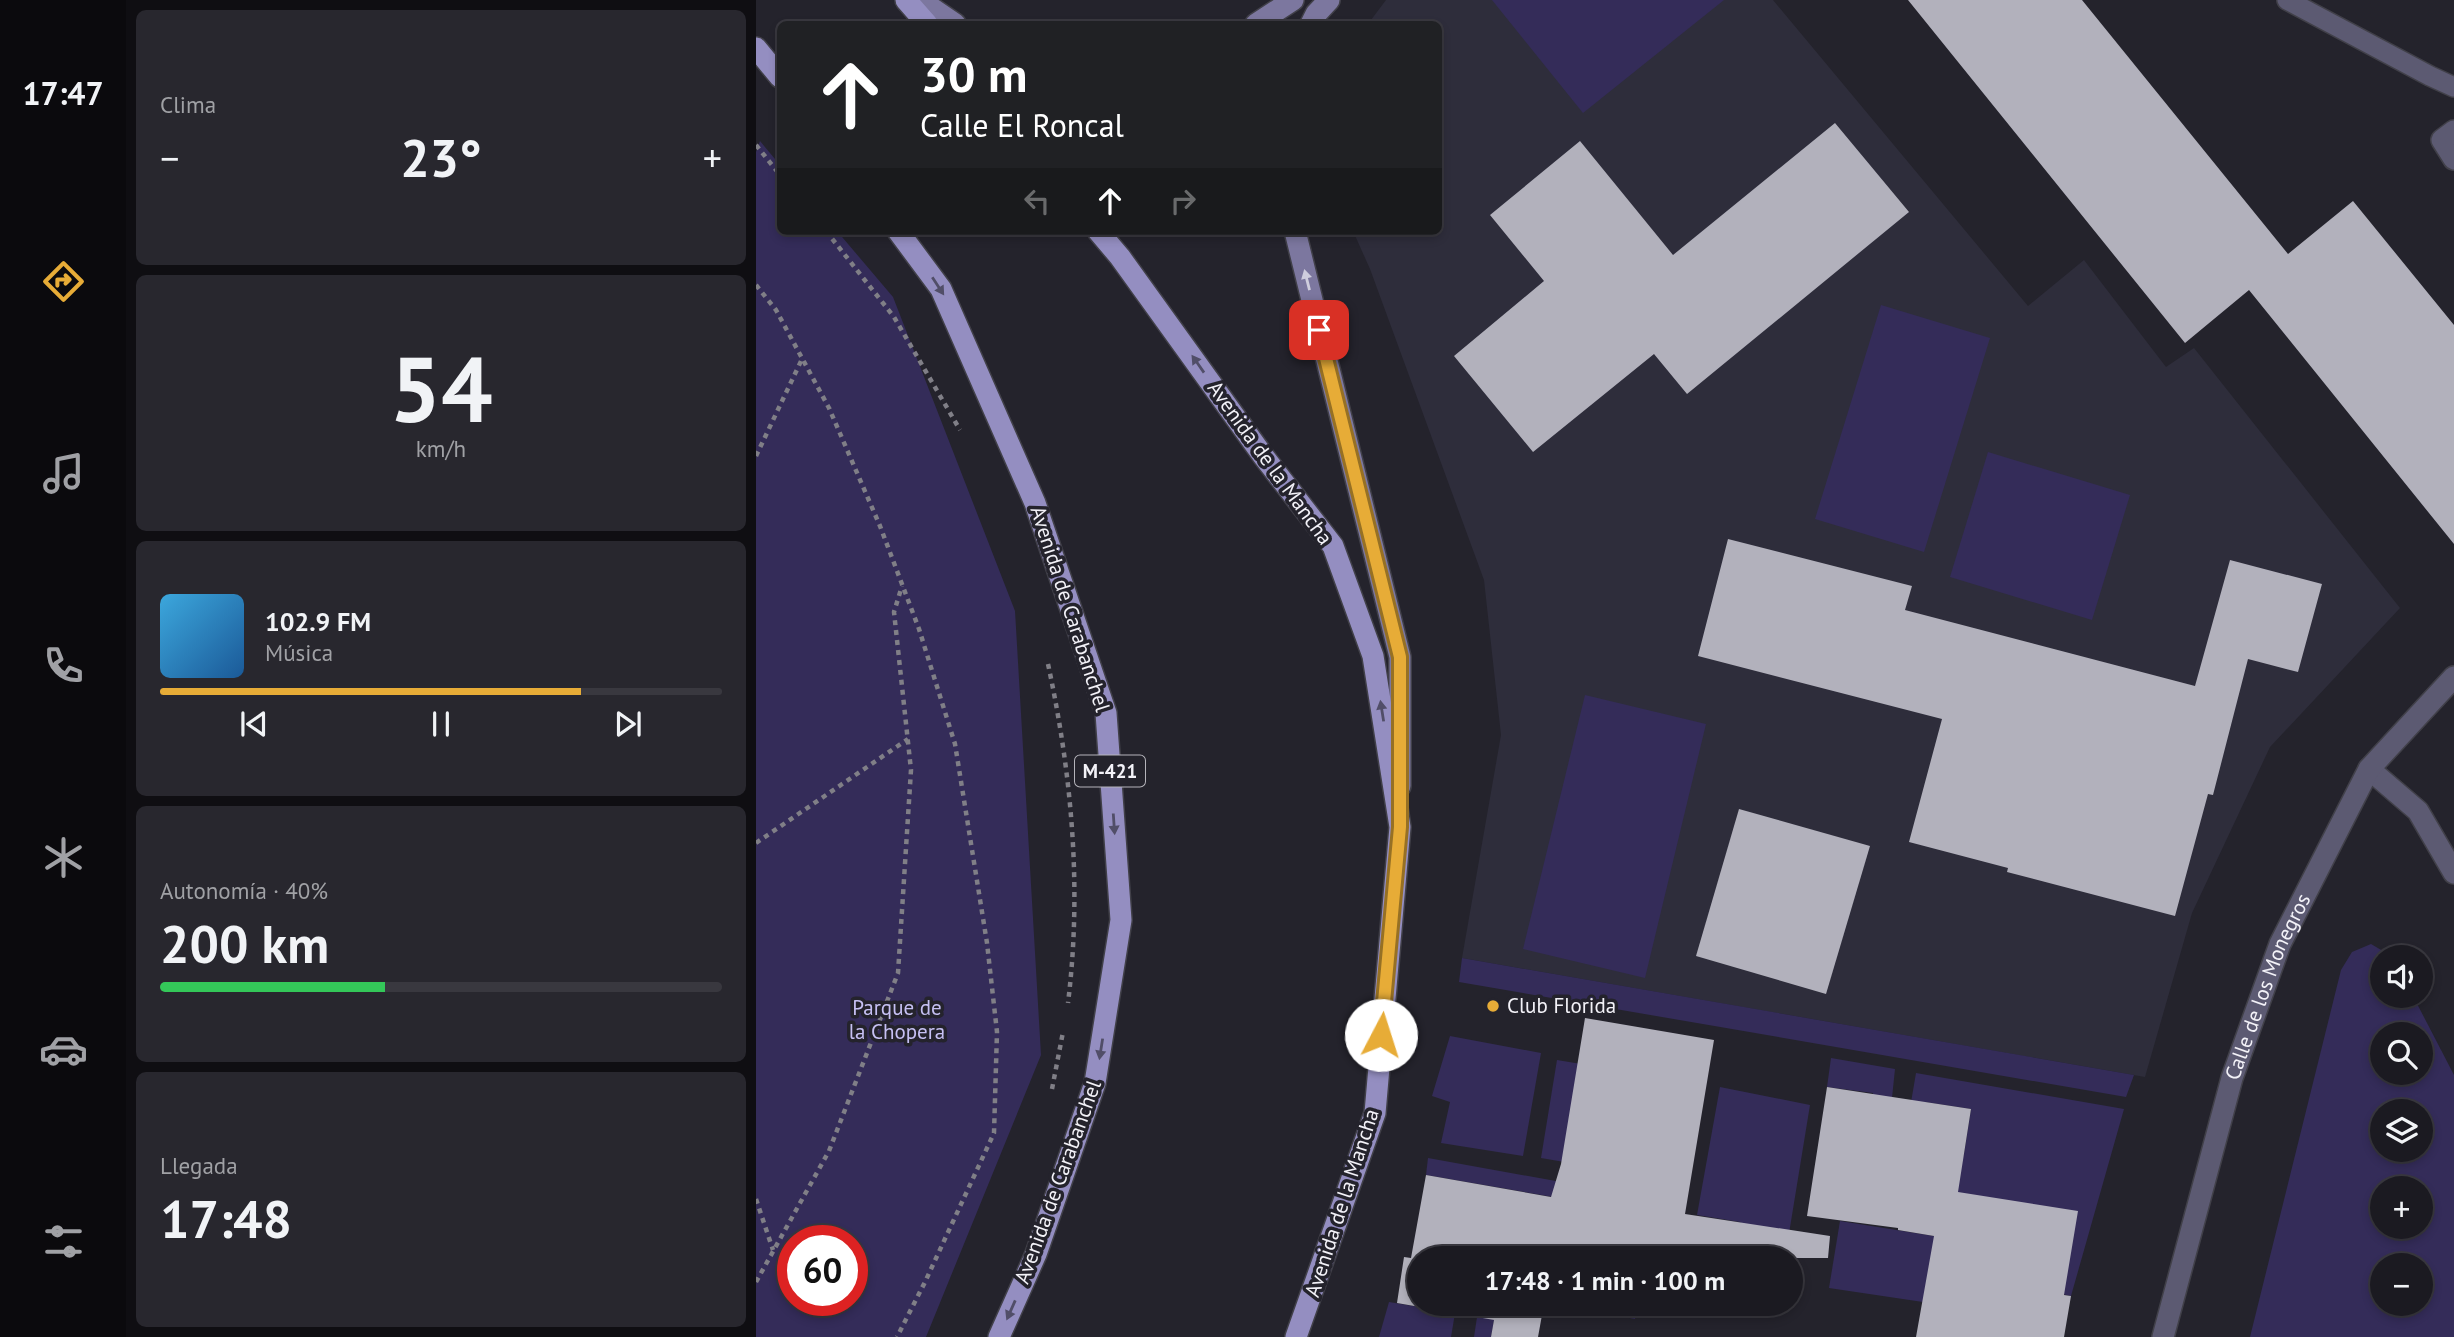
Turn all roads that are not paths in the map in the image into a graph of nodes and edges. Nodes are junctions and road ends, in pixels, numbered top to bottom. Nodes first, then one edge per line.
1 (906, 0) edge
2 (920, 0) edge
3 (1293, 0) edge
4 (1329, 0) edge
5 (2287, 0) edge
6 (924, 21) edge
7 (951, 21) edge
8 (1261, 21) edge
9 (1313, 21) edge
10 (756, 48) edge
11 (777, 73) edge
12 (2454, 87) edge
13 (2454, 131) edge
14 (2454, 159) edge
15 (901, 235) edge
16 (1101, 235) edge
17 (1296, 235) edge
18 (2454, 677) edge
19 (2369, 769) junction
20 (1400, 827) junction
21 (2454, 873) edge
22 (999, 1337) edge
23 (1296, 1337) edge
24 (2163, 1337) edge

1 - 6 main road
2 - 7 street
3 - 8 street
4 - 9 street
5 - 12 lane
10 - 11 main road
13 - 14 street
15 -> 22 main road, Avenida de Carabanchel / M-421
20 -> 16 main road, Avenida de la Mancha
20 -> 17 street
18 - 19 street, Calle de los Monegros
19 - 21 street
19 - 24 street, Calle de los Monegros
20 - 23 main road, Avenida de la Mancha

